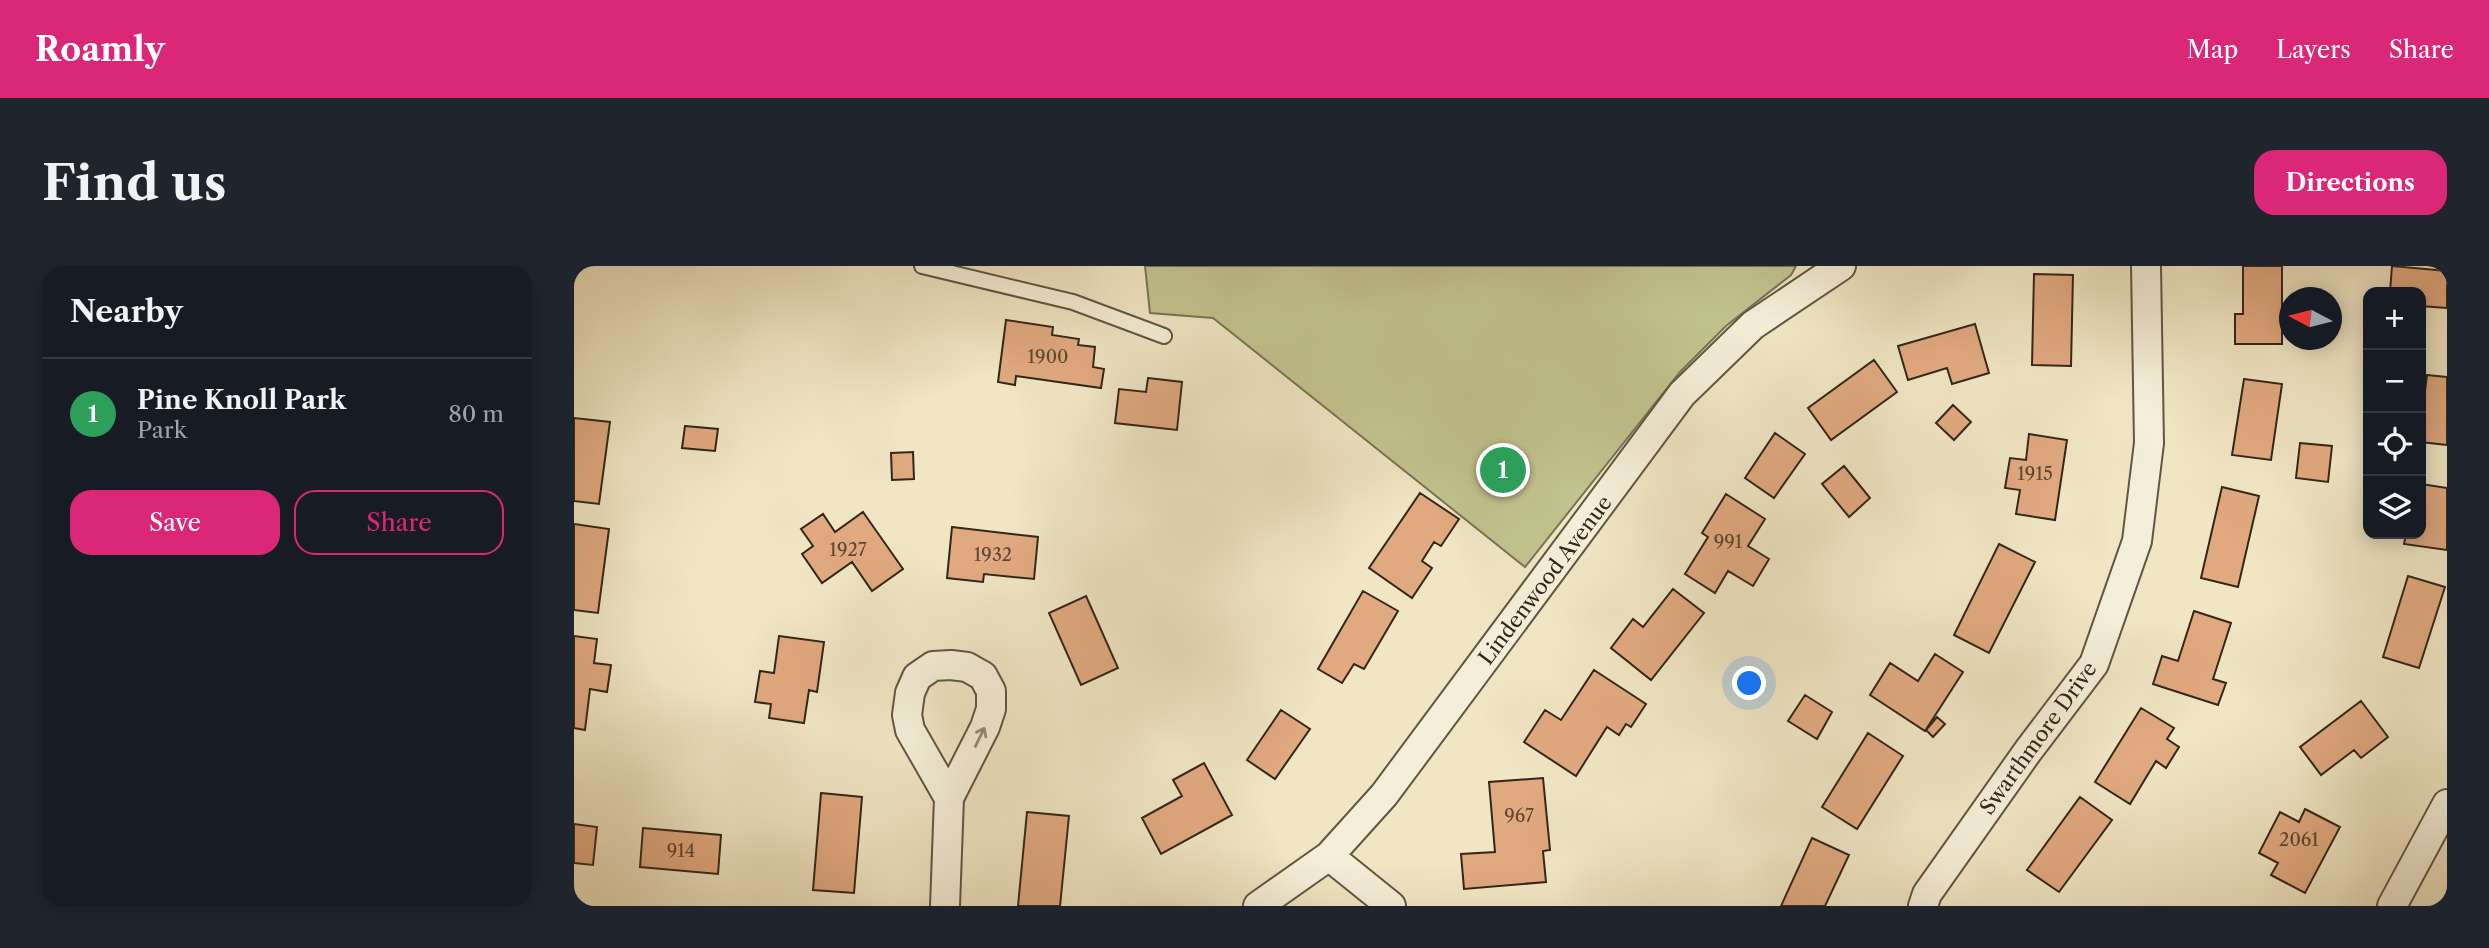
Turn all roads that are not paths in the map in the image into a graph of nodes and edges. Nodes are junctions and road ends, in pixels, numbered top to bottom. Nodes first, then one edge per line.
1 (922, 266) edge
2 (2146, 266) edge
3 (1835, 267) edge
4 (1164, 336) dead end
5 (949, 798) dead end
6 (2447, 804) edge
7 (1329, 856) junction
8 (945, 906) edge
9 (1258, 906) edge
10 (1391, 906) edge
11 (1923, 906) edge
12 (2392, 906) edge

1 - 4 lane
2 - 11 street, Swarthmore Drive
3 - 7 street, Lindenwood Avenue
5 - 8 street
6 - 12 street
7 - 9 street, Lindenwood Avenue
7 - 10 street

